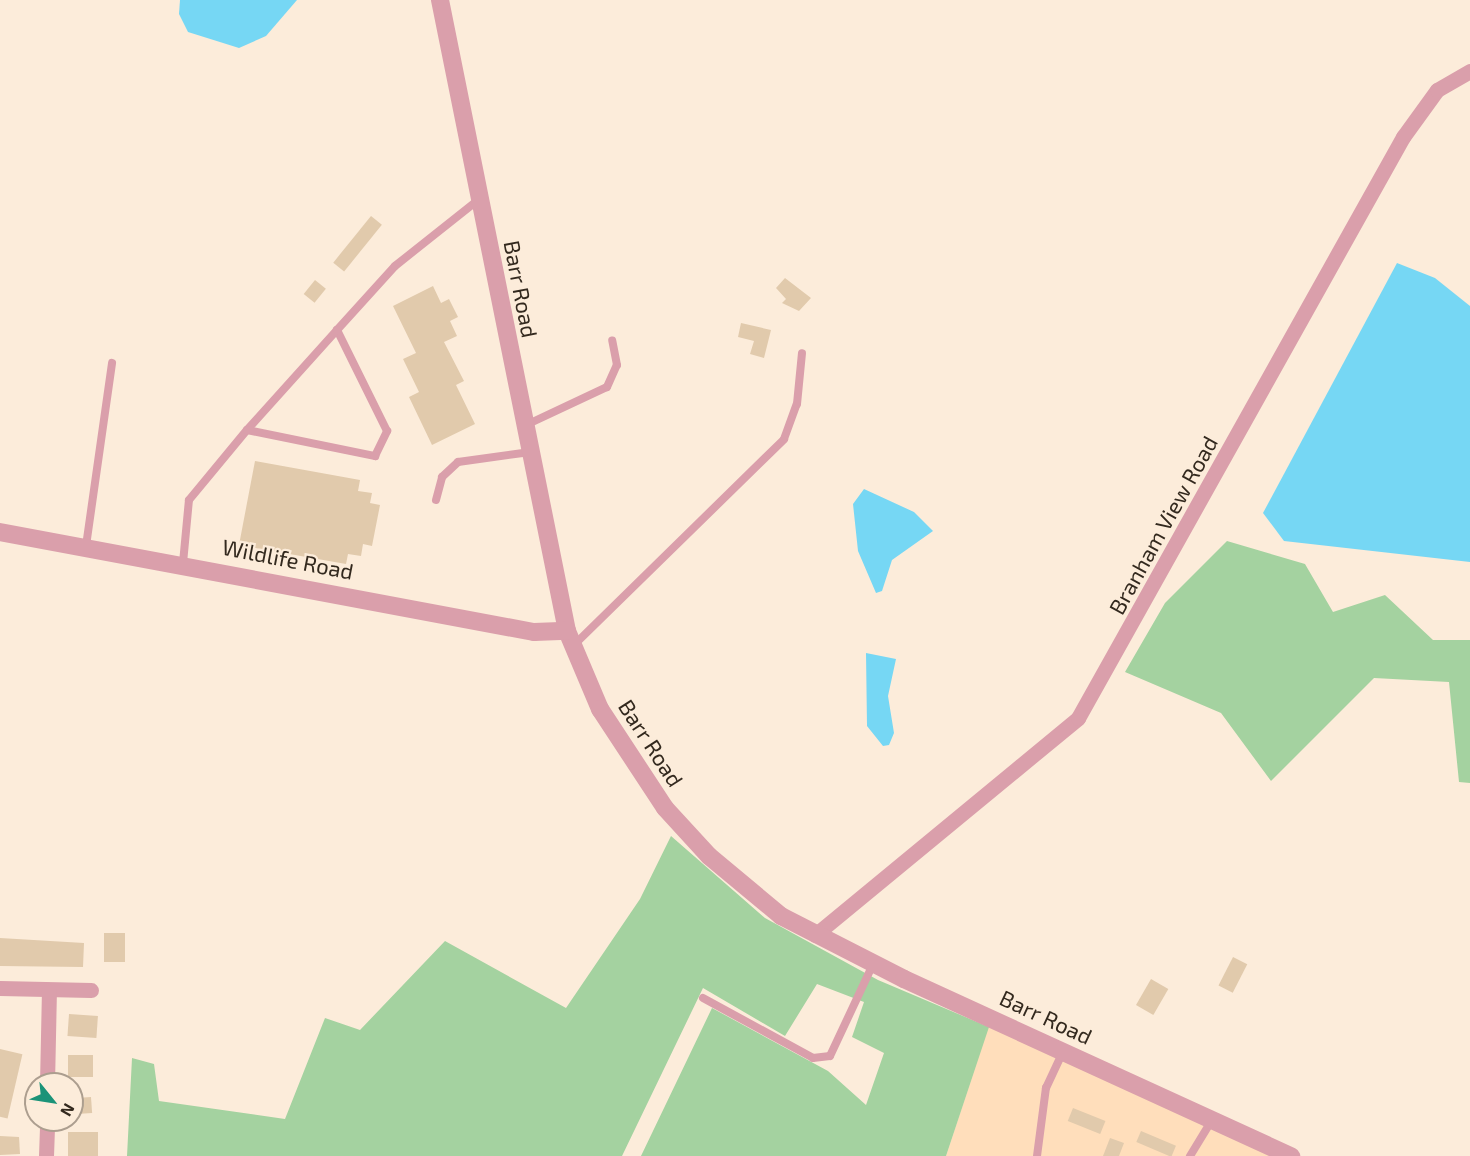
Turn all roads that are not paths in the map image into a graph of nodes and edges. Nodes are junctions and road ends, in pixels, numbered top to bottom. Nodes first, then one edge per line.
1 (440, 0) edge
2 (1470, 71) edge
3 (479, 199) junction
4 (337, 330) junction
5 (612, 340) dead end
6 (802, 353) dead end
7 (112, 363) dead end
8 (525, 425) junction
9 (246, 430) junction
10 (530, 452) junction
11 (436, 500) dead end
12 (0, 532) edge
13 (86, 546) junction
14 (183, 563) junction
15 (570, 638) junction
16 (815, 935) junction
17 (873, 964) junction
18 (0, 988) edge
19 (91, 990) dead end
20 (49, 991) junction
21 (703, 998) dead end
22 (1063, 1052) junction
23 (47, 1072) edge
24 (1212, 1120) junction
25 (46, 1132) edge
26 (46, 1156) edge
27 (1037, 1156) edge
28 (1190, 1156) edge
29 (1291, 1156) edge

1 - 3 street, Barr Road
2 - 16 street, Branham View Road
3 - 4 lane
3 - 8 street, Barr Road
4 - 9 lane
4 - 9 lane
5 - 8 lane
6 - 15 lane
7 - 13 lane
8 - 10 street, Barr Road
9 - 14 lane
10 - 11 lane
10 - 15 street, Barr Road
12 - 13 street, Wildlife Road
13 - 14 street, Wildlife Road
14 - 15 street, Wildlife Road
15 - 16 street, Barr Road
16 - 17 street, Barr Road
17 - 21 lane
17 - 22 street, Barr Road
18 - 20 street
19 - 20 street
20 - 23 street
22 - 24 street, Barr Road
22 - 27 lane
24 - 28 lane
24 - 29 street, Barr Road
25 - 26 street

